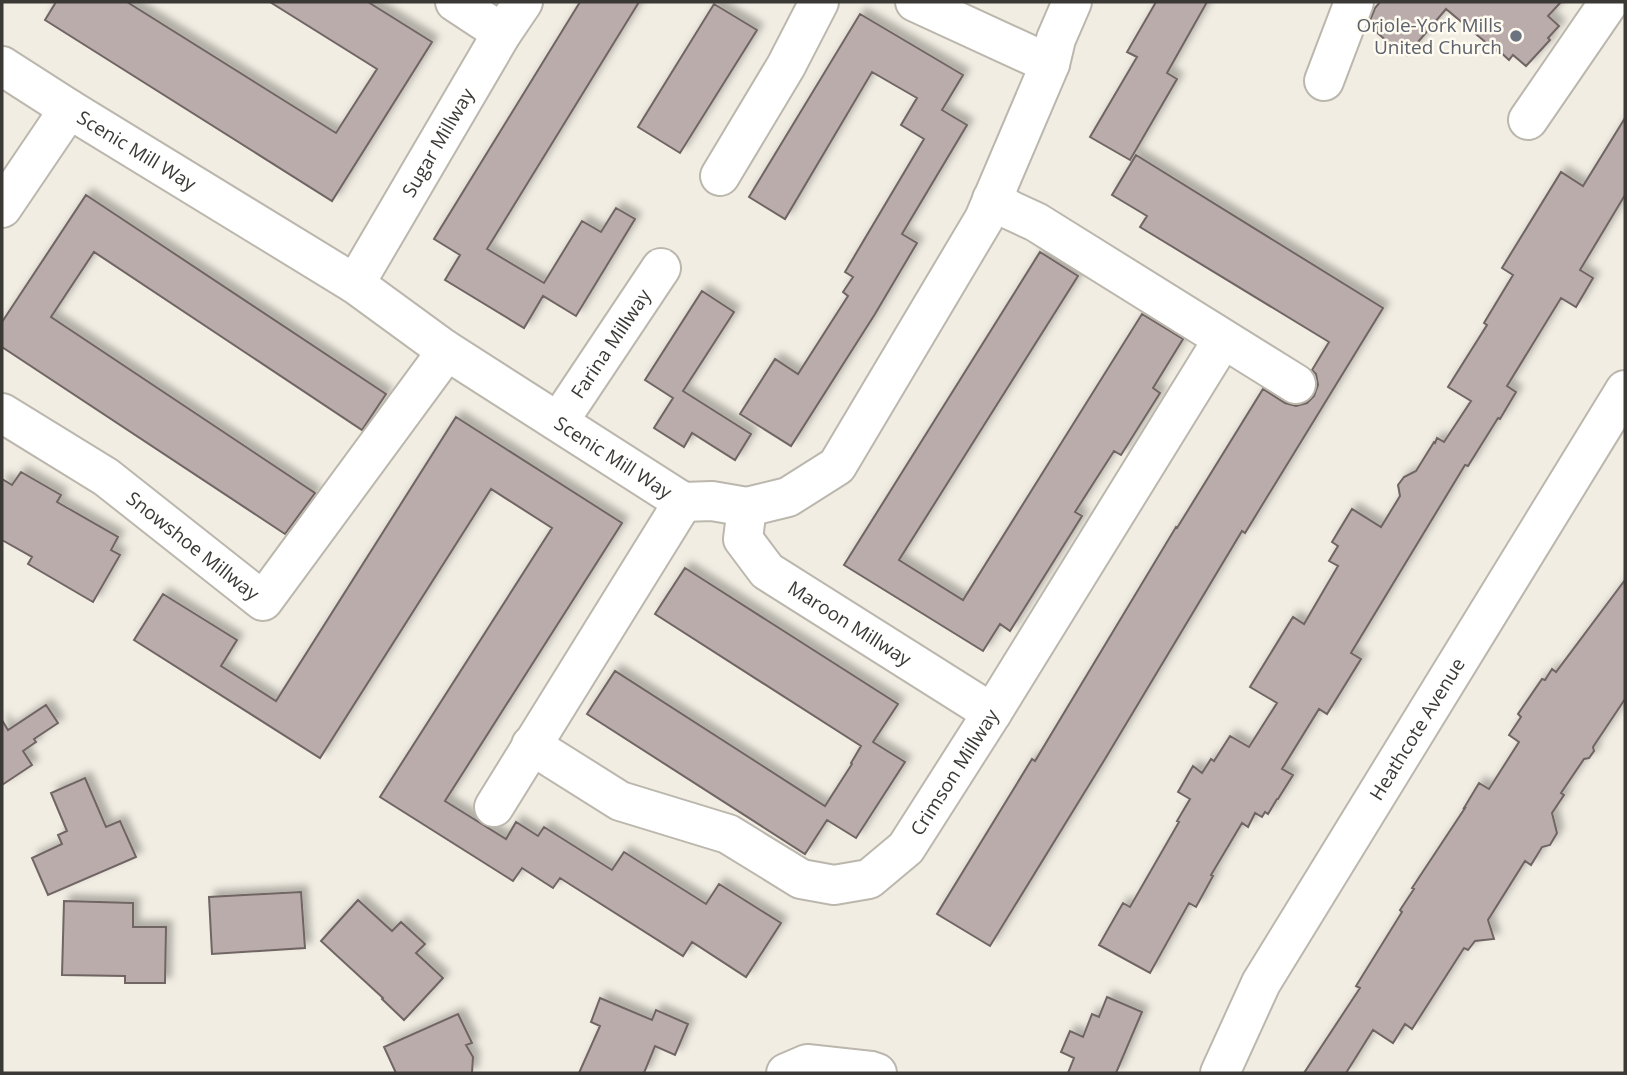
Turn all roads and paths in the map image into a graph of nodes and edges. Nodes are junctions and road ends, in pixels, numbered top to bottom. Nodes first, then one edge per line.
1 (455, 2) edge
2 (523, 2) edge
3 (819, 2) edge
4 (915, 2) edge
5 (1072, 2) edge
6 (1354, 2) edge
7 (1609, 2) edge
8 (502, 33) junction
9 (1050, 64) junction
10 (2, 66) edge
11 (1324, 81) dead end
12 (69, 109) junction
13 (1528, 120) dead end
14 (720, 176) dead end
15 (992, 199) junction
16 (2, 208) edge
17 (661, 268) dead end
18 (355, 284) junction
19 (1223, 339) junction
20 (444, 349) junction
21 (1296, 384) dead end
22 (1622, 402) edge
23 (2, 413) edge
24 (559, 421) junction
25 (683, 502) junction
26 (747, 507) junction
27 (992, 713) junction
28 (531, 745) junction
29 (494, 807) dead end
30 (786, 1073) edge
31 (877, 1073) edge
32 (1220, 1073) edge

1 - 8 street
2 - 8 street, Sugar Millway
3 - 14 street
4 - 9 street
5 - 9 street, Scenic Mill Way
6 - 11 street
7 - 13 street
8 - 18 street, Sugar Millway
9 - 15 street, Scenic Mill Way
10 - 12 street, Scenic Mill Way
12 - 16 street
12 - 18 street, Scenic Mill Way
15 - 19 street
15 - 26 street, Scenic Mill Way
17 - 24 street, Farina Millway
18 - 20 street, Scenic Mill Way
19 - 21 street
19 - 27 street, Crimson Millway
20 - 23 street, Snowshoe Millway
20 - 24 street, Scenic Mill Way
22 - 32 street, Heathcote Avenue
24 - 25 street, Scenic Mill Way
25 - 26 street, Scenic Mill Way
25 - 28 street
26 - 27 street, Maroon Millway
27 - 28 street, Crimson Millway
28 - 29 street
30 - 31 street

